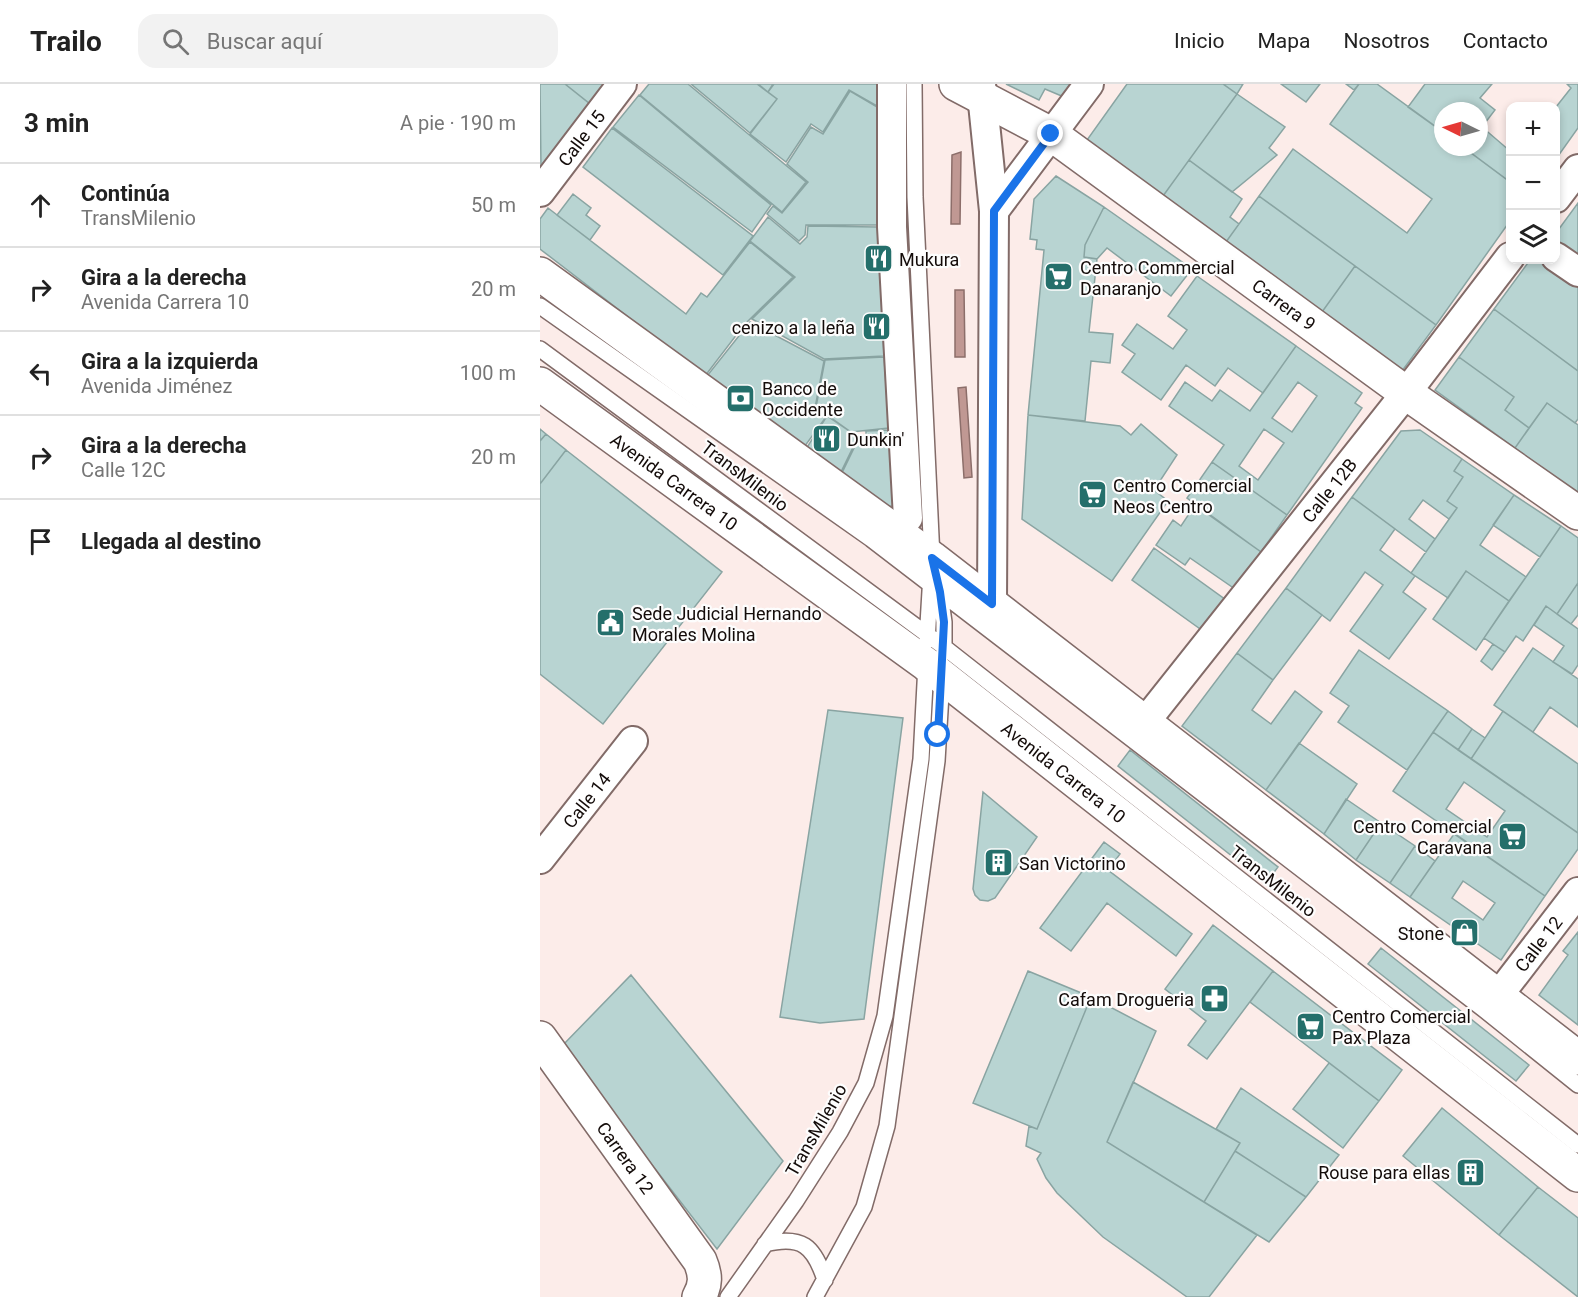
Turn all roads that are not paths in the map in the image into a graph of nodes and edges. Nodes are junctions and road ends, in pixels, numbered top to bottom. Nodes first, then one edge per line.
1 (622, 84) edge
2 (892, 84) edge
3 (914, 84) edge
4 (1089, 84) edge
5 (973, 89) edge
6 (1051, 134) junction
7 (1578, 169) edge
8 (540, 192) edge
9 (1560, 193) edge
10 (994, 211) junction
11 (1560, 260) edge
12 (1506, 262) edge
13 (1578, 272) edge
14 (540, 273) edge
15 (540, 306) edge
16 (540, 349) edge
17 (540, 384) edge
18 (1406, 393) junction
19 (1578, 513) edge
20 (908, 518) dead end
21 (934, 578) junction
22 (992, 604) junction
23 (935, 655) junction
24 (1145, 722) junction
25 (633, 741) dead end
26 (540, 859) edge
27 (1578, 892) edge
28 (1498, 996) junction
29 (540, 1038) edge
30 (1578, 1058) edge
31 (1578, 1085) edge
32 (1578, 1145) edge
33 (1578, 1175) edge
34 (765, 1244) junction
35 (825, 1280) junction
36 (710, 1291) edge
37 (815, 1297) edge

1 - 8 street, Calle 15
2 - 20 street
3 - 21 lane, TransMilenio
4 - 6 street
5 - 6 main road, Carrera 9
5 - 10 street
6 - 10 street
6 - 18 main road, Carrera 9
7 - 9 street
10 - 22 street
11 - 13 street
12 - 18 street, Calle 12B
14 - 21 main road
15 - 21 lane, TransMilenio
16 - 23 lane, TransMilenio
17 - 23 main road, Avenida Carrera 10
18 - 19 main road, Carrera 9
18 - 24 street, Calle 12B
21 - 22 main road
21 - 23 lane, TransMilenio
21 - 23 lane, TransMilenio
21 - 31 lane, TransMilenio
22 - 24 main road
23 - 32 lane, TransMilenio
23 - 33 main road, Avenida Carrera 10
23 - 34 lane, TransMilenio
23 - 35 lane, TransMilenio
24 - 28 main road
25 - 26 street, Calle 14
27 - 28 street, Calle 12
28 - 30 main road
29 - 36 main road, Carrera 12
34 - 35 lane
34 - 36 lane, TransMilenio
35 - 37 lane, TransMilenio

